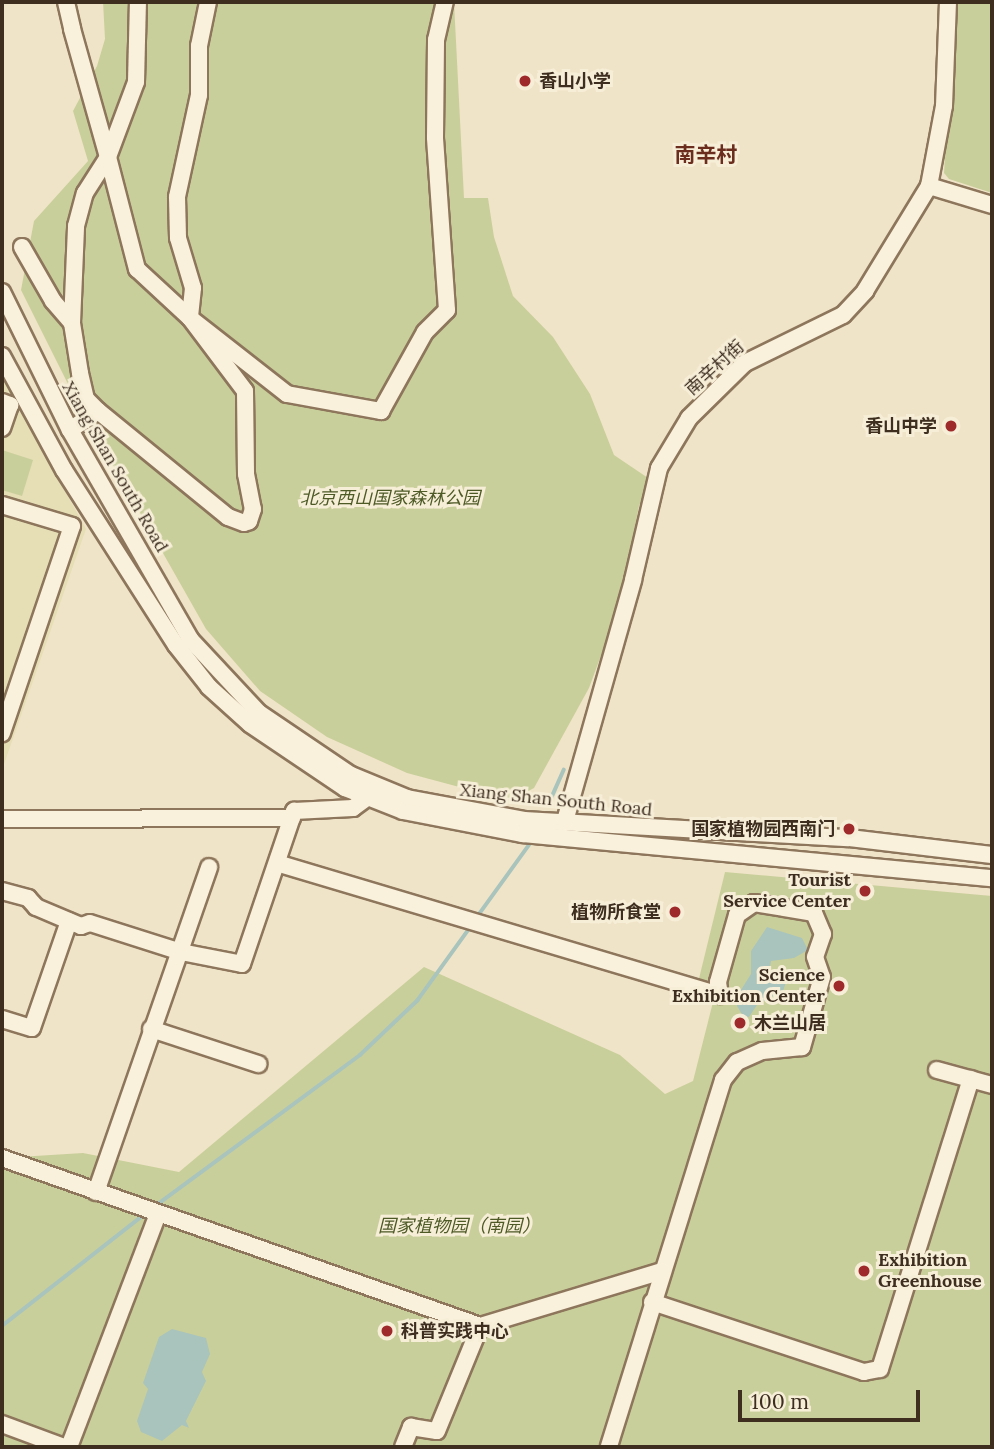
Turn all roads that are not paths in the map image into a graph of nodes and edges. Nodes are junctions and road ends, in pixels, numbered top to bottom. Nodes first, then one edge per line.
1 (66, 2) edge
2 (138, 2) edge
3 (208, 2) edge
4 (445, 2) edge
5 (948, 2) edge
6 (108, 157) junction
7 (929, 186) junction
8 (992, 205) edge
9 (22, 247) dead end
10 (2, 292) edge
11 (190, 318) junction
12 (72, 323) junction
13 (2, 356) edge
14 (2, 402) edge
15 (98, 411) junction
16 (2, 428) edge
17 (70, 430) junction
18 (2, 505) edge
19 (8, 694) edge
20 (2, 733) edge
21 (368, 797) junction
22 (292, 818) junction
23 (2, 819) edge
24 (565, 821) junction
25 (992, 855) edge
26 (280, 864) junction
27 (209, 867) dead end
28 (992, 878) edge
29 (2, 891) edge
30 (69, 920) junction
31 (181, 952) junction
32 (2, 1019) edge
33 (151, 1029) junction
34 (258, 1064) dead end
35 (937, 1070) dead end
36 (971, 1079) junction
37 (992, 1085) edge
38 (2, 1158) edge
39 (96, 1192) junction
40 (158, 1214) junction
41 (662, 1271) junction
42 (652, 1302) junction
43 (480, 1326) junction
44 (2, 1424) edge
45 (66, 1447) edge
46 (403, 1447) edge
47 (609, 1447) edge

1 - 6 street
2 - 6 street
3 - 11 street
4 - 11 street
5 - 7 street, 南辛村街
6 - 11 street
6 - 12 street
7 - 8 street
7 - 24 street, 南辛村街
9 - 12 street
10 - 17 street, Xiang Shan South Road
11 - 15 street
12 - 15 street
13 - 21 street, Xiang Shan South Road
14 - 16 street
15 - 17 street
17 - 24 street, Xiang Shan South Road
18 - 19 street
19 - 20 street
21 - 22 street
21 - 28 street, Xiang Shan South Road
22 - 23 street
22 - 26 street
24 - 25 street, Xiang Shan South Road
26 - 31 street
26 - 41 street
27 - 31 street
29 - 30 street
30 - 31 street
30 - 32 street
31 - 33 street
33 - 34 street
33 - 39 street
35 - 36 street
36 - 37 street
36 - 42 street
38 - 39 street
39 - 40 street
40 - 43 street
40 - 45 street
41 - 42 street
41 - 43 street
42 - 47 street
43 - 46 street
44 - 45 street

